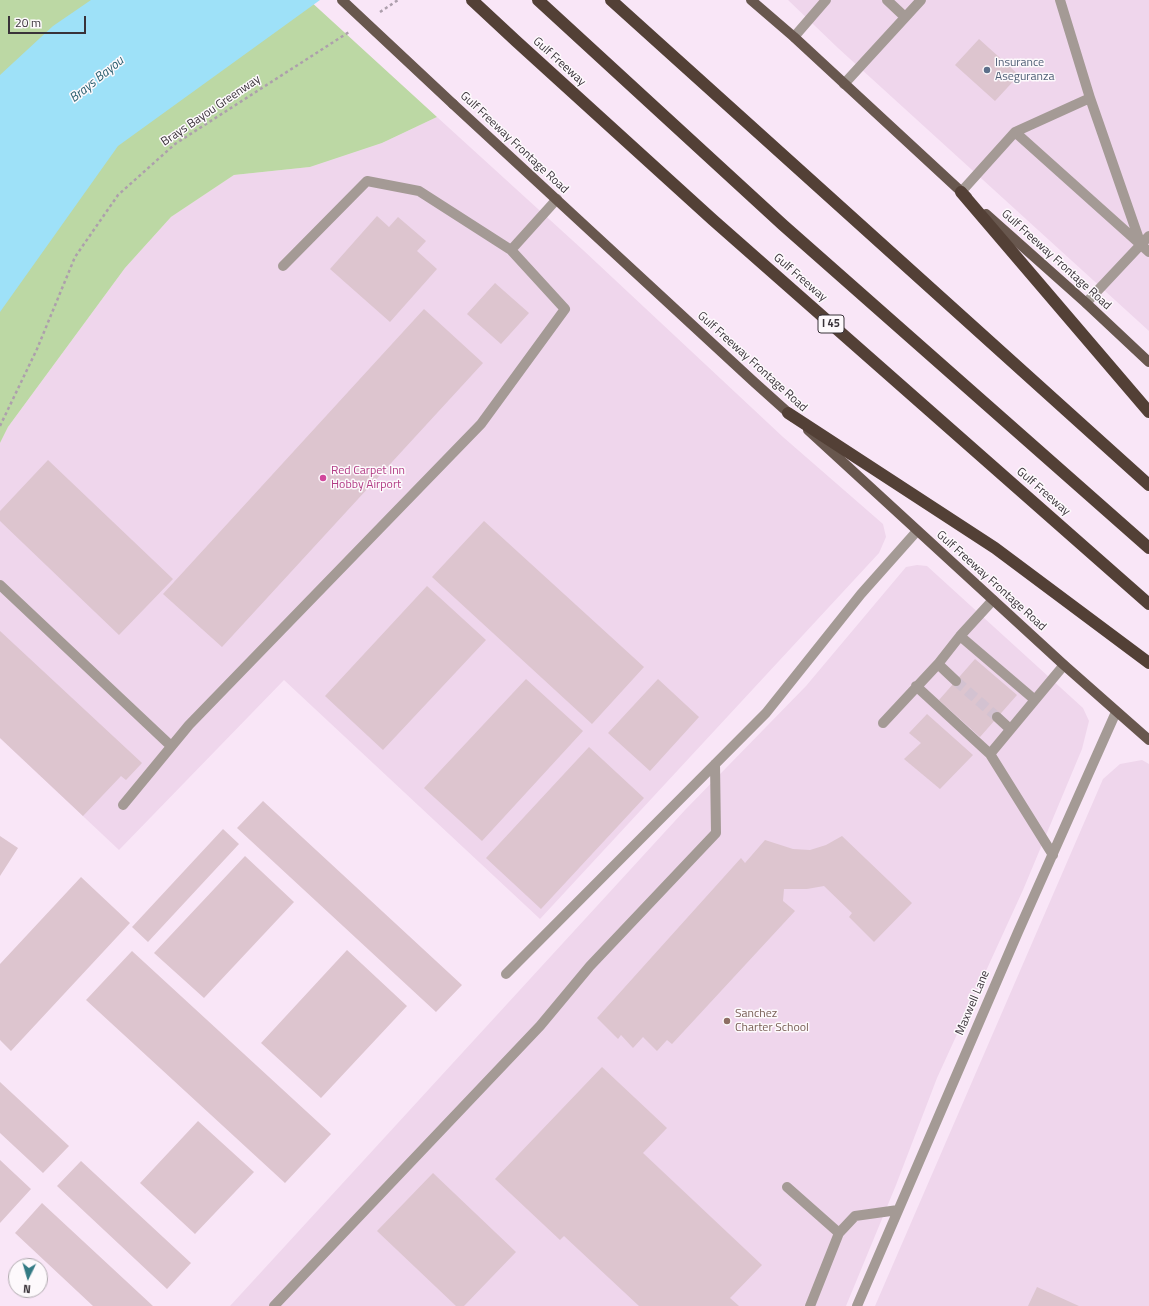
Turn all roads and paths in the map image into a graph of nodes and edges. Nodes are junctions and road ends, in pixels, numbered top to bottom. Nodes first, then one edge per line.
1 (342, 0) edge
2 (398, 0) edge
3 (472, 0) edge
4 (538, 0) edge
5 (611, 0) edge
6 (751, 0) edge
7 (826, 0) edge
8 (887, 0) edge
9 (921, 0) edge
10 (1060, 0) edge
11 (378, 13) dead end
12 (905, 17) junction
13 (352, 30) dead end
14 (794, 38) junction
15 (844, 84) junction
16 (1090, 98) junction
17 (1015, 132) junction
18 (961, 192) junction
19 (556, 199) junction
20 (1149, 236) edge
21 (1141, 244) junction
22 (511, 250) junction
23 (1149, 252) edge
24 (283, 266) dead end
25 (1086, 303) junction
26 (1149, 362) edge
27 (1149, 412) edge
28 (788, 413) junction
29 (0, 426) edge
30 (1149, 485) edge
31 (918, 531) junction
32 (1149, 548) edge
33 (0, 584) edge
34 (992, 600) junction
35 (1149, 604) edge
36 (960, 636) junction
37 (1149, 662) edge
38 (938, 664) junction
39 (1064, 665) junction
40 (956, 681) tunnel mouth
41 (916, 686) junction
42 (1035, 700) junction
43 (1116, 712) junction
44 (997, 718) tunnel mouth
45 (883, 723) dead end
46 (1010, 729) junction
47 (1149, 740) edge
48 (171, 746) junction
49 (990, 754) junction
50 (715, 764) junction
51 (123, 805) dead end
52 (1053, 855) junction
53 (506, 974) dead end
54 (787, 1187) dead end
55 (898, 1210) junction
56 (839, 1233) junction
57 (274, 1306) edge
58 (810, 1306) edge
59 (857, 1306) edge

1 - 19 main road, Gulf Freeway Frontage Road, bridge
2 - 11 path
3 - 35 highway, Gulf Freeway / I 45
4 - 32 highway
5 - 30 highway
6 - 14 main road, Gulf Freeway Frontage Road
7 - 14 street
8 - 12 street
9 - 12 street
10 - 16 street
12 - 15 street
13 - 29 path, Brays Bayou Greenway
14 - 15 main road, Gulf Freeway Frontage Road
15 - 18 main road, Gulf Freeway Frontage Road
16 - 17 street
16 - 21 street
17 - 18 street
17 - 21 street
18 - 25 main road, Gulf Freeway Frontage Road
18 - 27 highway
19 - 22 street
19 - 28 main road, Gulf Freeway Frontage Road
20 - 21 street
21 - 23 street
21 - 25 street
22 - 24 street
22 - 48 street
25 - 26 main road, Gulf Freeway Frontage Road
28 - 31 main road, Gulf Freeway Frontage Road
28 - 37 highway
31 - 34 main road, Gulf Freeway Frontage Road
31 - 50 street
33 - 48 street
34 - 36 street
34 - 39 main road, Gulf Freeway Frontage Road
36 - 38 street
36 - 42 street
38 - 40 street
38 - 41 street
39 - 42 street
39 - 43 main road, Gulf Freeway Frontage Road
41 - 45 street
41 - 49 street
42 - 46 street
43 - 47 main road, Gulf Freeway Frontage Road
43 - 52 street, Maxwell Lane
44 - 46 street
46 - 49 street
48 - 51 street
49 - 52 street
50 - 53 street
50 - 57 street
52 - 55 street, Maxwell Lane
54 - 56 street
55 - 56 street
55 - 59 street, Maxwell Lane
56 - 58 street

